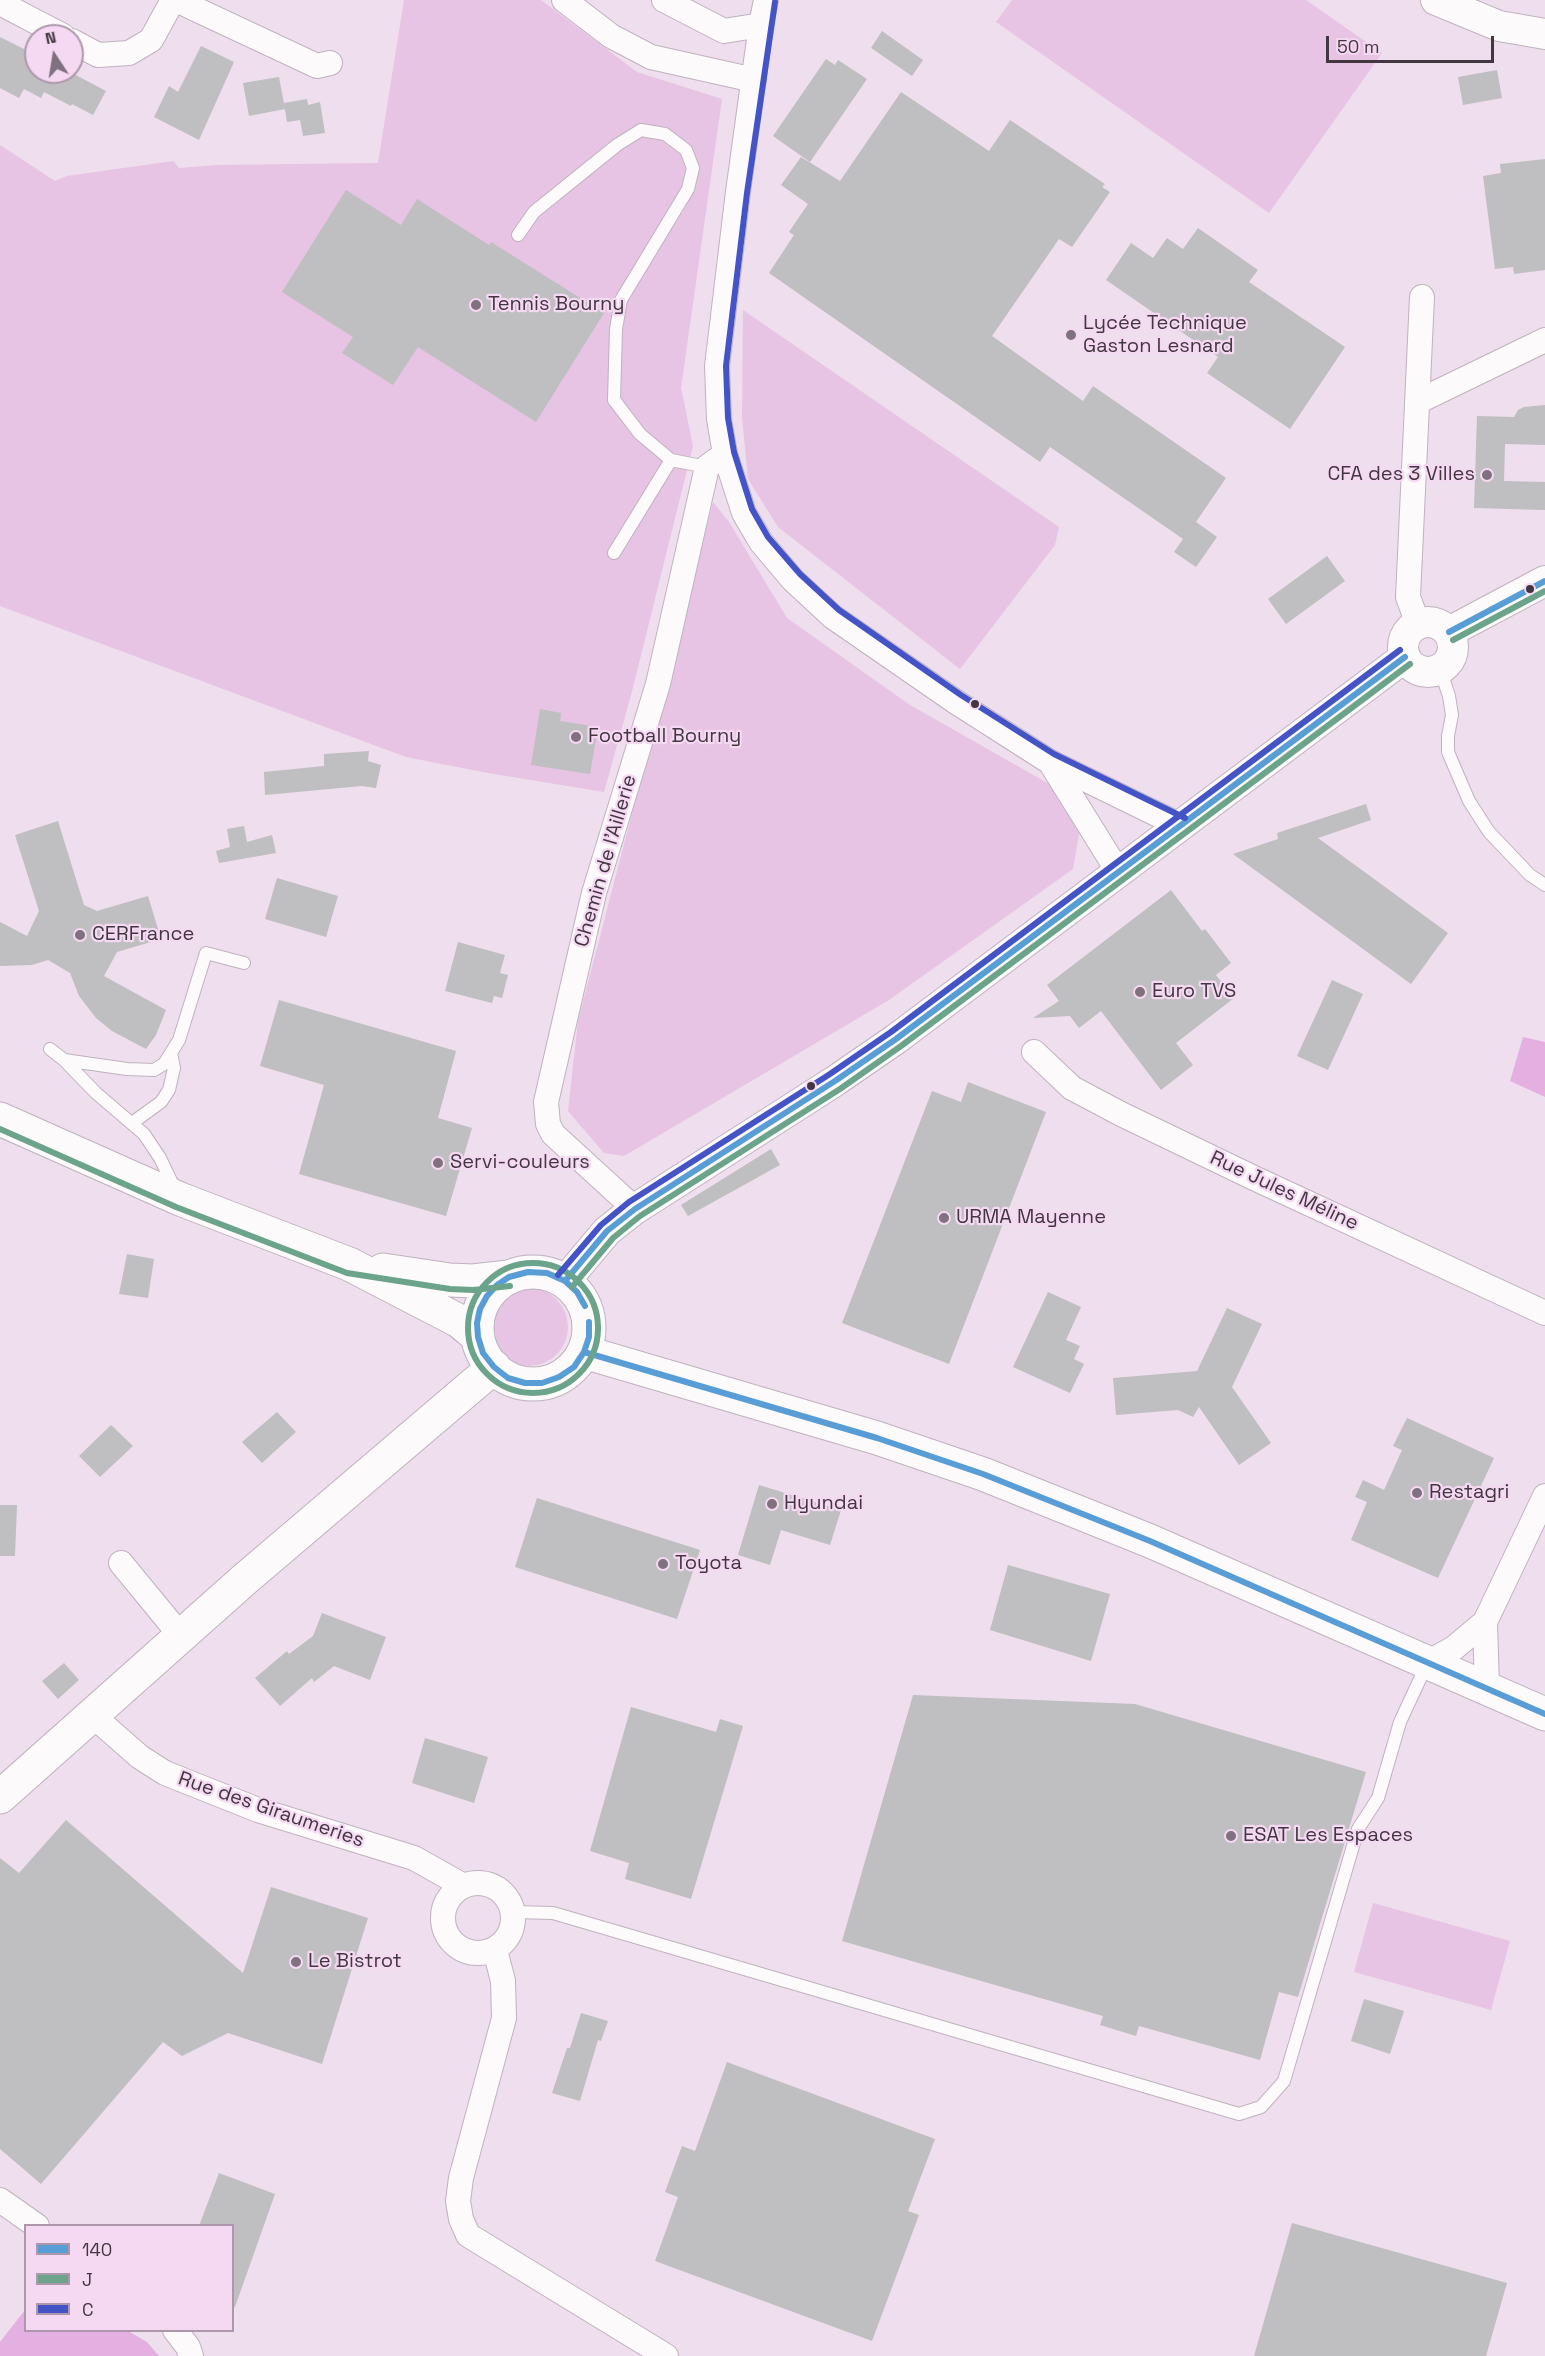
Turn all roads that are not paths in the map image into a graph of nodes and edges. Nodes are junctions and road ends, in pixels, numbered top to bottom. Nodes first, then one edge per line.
1 (175, 0) edge
2 (564, 0) edge
3 (664, 0) edge
4 (766, 0) edge
5 (1437, 1) edge
6 (0, 3) edge
7 (40, 24) edge
8 (761, 25) junction
9 (1545, 34) edge
10 (84, 47) edge
11 (330, 63) dead end
12 (754, 80) junction
13 (518, 235) dead end
14 (1422, 297) dead end
15 (1545, 340) edge
16 (1417, 402) junction
17 (671, 460) junction
18 (716, 460) junction
19 (614, 553) dead end
20 (1545, 581) edge
21 (1418, 624) junction
22 (1449, 632) junction
23 (1406, 657) junction
24 (1440, 669) junction
25 (1050, 762) junction
26 (1181, 826) junction
27 (1119, 873) junction
28 (1545, 885) edge
29 (244, 963) dead end
30 (50, 1049) dead end
31 (1034, 1052) dead end
32 (171, 1053) junction
33 (64, 1060) junction
34 (0, 1119) edge
35 (132, 1124) junction
36 (180, 1199) junction
37 (635, 1209) junction
38 (349, 1264) junction
39 (509, 1277) junction
40 (565, 1281) junction
41 (1545, 1313) edge
42 (478, 1337) junction
43 (584, 1352) junction
44 (494, 1367) junction
45 (1545, 1496) edge
46 (121, 1563) dead end
47 (1485, 1622) junction
48 (181, 1636) junction
49 (1427, 1663) junction
50 (1487, 1688) junction
51 (1545, 1714) edge
52 (92, 1715) junction
53 (0, 1797) edge
54 (462, 1886) junction
55 (514, 1912) junction
56 (495, 1950) junction
57 (0, 2200) edge
58 (34, 2224) edge
59 (176, 2332) edge
60 (191, 2356) edge
61 (666, 2356) edge

1 - 10 street
1 - 11 street
2 - 12 street
3 - 8 street
4 - 8 street
5 - 9 street
6 - 7 street
8 - 12 street
12 - 18 street
13 - 17 lane
14 - 16 street
15 - 16 street
16 - 21 street
17 - 18 lane
17 - 19 lane
18 - 25 street
18 - 37 street, Chemin de l'Aillerie
20 - 22 street
21 - 22 street
21 - 23 street
22 - 24 street
23 - 24 street
23 - 26 street
24 - 28 lane
25 - 26 street
25 - 27 street
26 - 27 street
27 - 37 street
29 - 32 lane
30 - 33 lane
31 - 41 street, Rue Jules Méline
32 - 33 lane
32 - 35 lane
33 - 35 lane
34 - 36 main road
35 - 36 lane
36 - 38 main road
37 - 40 street
38 - 39 main road
38 - 42 main road
39 - 40 main road
39 - 42 main road
40 - 43 main road
42 - 44 main road
43 - 44 main road
43 - 49 main road
44 - 48 main road
45 - 47 street
46 - 48 street
47 - 49 street
47 - 50 street
48 - 52 main road
49 - 50 main road
49 - 55 lane
50 - 51 main road
52 - 53 main road
52 - 54 street, Rue des Giraumeries
54 - 55 street
54 - 56 street
55 - 56 street
56 - 61 street
57 - 58 street
59 - 60 street

